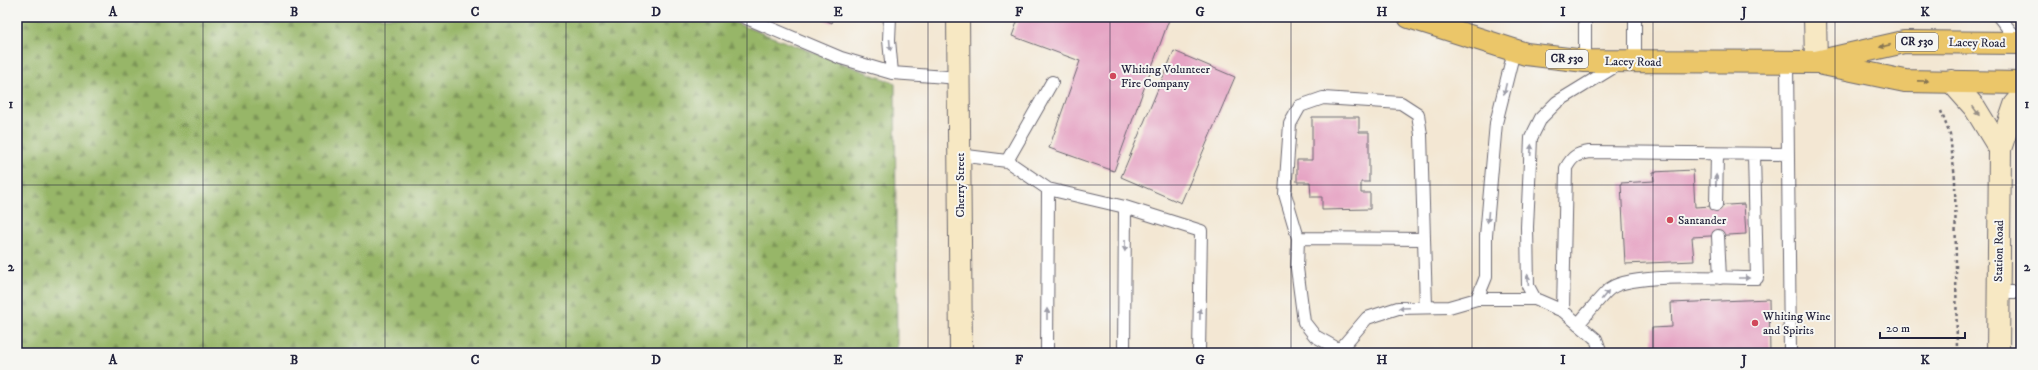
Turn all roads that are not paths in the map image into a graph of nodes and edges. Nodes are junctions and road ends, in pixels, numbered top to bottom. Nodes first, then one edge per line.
1 (744, 17) edge
2 (890, 17) edge
3 (958, 17) edge
4 (1409, 17) edge
5 (1585, 17) edge
6 (1636, 17) edge
7 (1815, 17) edge
8 (1999, 17) edge
9 (2021, 43) edge
10 (1514, 51) junction
11 (1585, 61) junction
12 (1628, 62) junction
13 (1816, 62) junction
14 (1787, 63) junction
15 (892, 73) junction
16 (960, 78) junction
17 (1951, 81) junction
18 (1052, 82) dead end
19 (2021, 82) edge
20 (2021, 98) edge
21 (2000, 149) junction
22 (1717, 154) junction
23 (1788, 154) junction
24 (959, 155) junction
25 (1754, 155) junction
26 (1007, 161) junction
27 (1048, 188) junction
28 (1716, 205) dead end
29 (1125, 207) junction
30 (1718, 236) dead end
31 (1298, 238) junction
32 (1424, 239) junction
33 (1720, 278) junction
34 (1999, 292) junction
35 (2021, 292) edge
36 (1477, 299) junction
37 (1536, 299) junction
38 (1426, 308) junction
39 (1563, 310) junction
40 (1578, 324) junction
41 (1338, 351) edge
42 (961, 353) edge
43 (1047, 353) edge
44 (1124, 353) edge
45 (1199, 353) edge
46 (1601, 353) edge
47 (1790, 353) edge
48 (1998, 353) edge

1 - 15 lane
2 -> 15 lane
3 - 16 street, Cherry Street
4 - 10 main road, Lacey Road / CR 530
5 - 11 lane
6 - 12 lane
7 - 13 street
8 - 9 lane
9 -> 13 main road, Lacey Road / CR 530
10 - 11 main road, Lacey Road / CR 530
10 -> 36 lane
11 - 12 main road, Lacey Road / CR 530
12 - 14 main road, Lacey Road / CR 530
37 -> 12 lane
13 - 14 main road, Lacey Road / CR 530
13 -> 17 main road, Lacey Road / CR 530
14 - 23 lane
15 - 16 lane
16 - 24 street, Cherry Street
17 - 19 main road, Lacey Road / CR 530
17 -> 21 street
18 - 26 lane
20 - 21 street
21 - 34 street, Station Road
22 - 25 lane
28 -> 22 lane
22 - 39 lane
23 - 25 lane
23 - 47 lane
24 - 26 lane
24 - 42 street, Cherry Street
33 -> 25 lane
26 - 27 lane
27 - 29 lane
43 -> 27 lane
29 -> 44 lane
45 -> 29 lane
30 - 33 lane
31 - 32 lane
31 - 32 lane
31 - 41 lane
32 - 38 lane
40 -> 33 lane
34 - 35 lane
34 - 48 street, Station Road
36 - 37 lane
36 - 38 lane
37 - 39 lane
38 -> 41 lane
39 - 40 lane
40 - 46 lane

